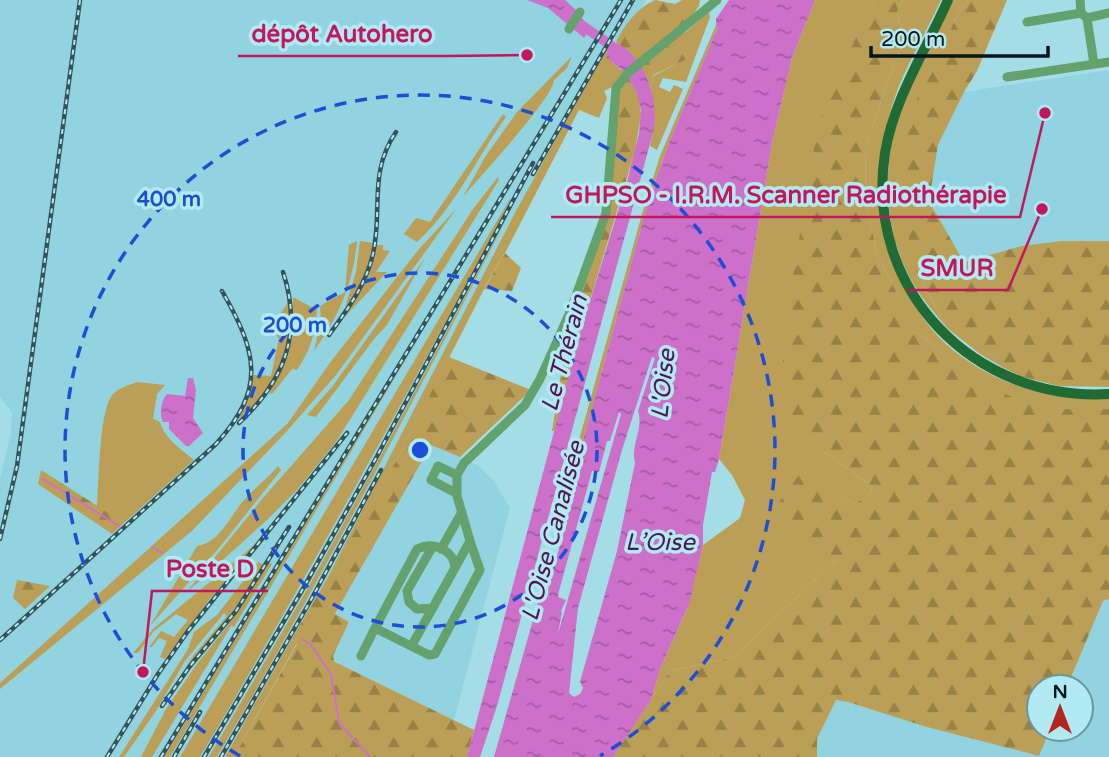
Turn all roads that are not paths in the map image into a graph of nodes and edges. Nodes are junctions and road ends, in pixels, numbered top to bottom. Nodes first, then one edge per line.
1 (948, 0) edge
2 (1080, 0) edge
3 (715, 2) edge
4 (580, 12) dead end
5 (1109, 13) edge
6 (1084, 15) junction
7 (1027, 22) dead end
8 (569, 29) dead end
9 (1109, 62) edge
10 (1094, 64) junction
11 (1007, 77) dead end
12 (1109, 394) edge
13 (457, 475) junction
14 (456, 493) junction
15 (461, 512) junction
16 (470, 541) junction
17 (437, 548) junction
18 (455, 568) junction
19 (433, 608) junction
20 (375, 628) junction
21 (412, 645) junction
22 (360, 656) dead end

1 - 12 main road
2 - 6 street
3 - 13 street
4 - 8 street
5 - 6 street
6 - 7 street
6 - 10 street
9 - 10 street
10 - 11 street
13 - 14 street
13 - 14 street
14 - 15 street
15 - 16 street
15 - 17 street
16 - 18 street
16 - 21 street
17 - 18 street
17 - 19 street
17 - 20 street
18 - 19 street
19 - 21 street
20 - 21 street
20 - 22 street

